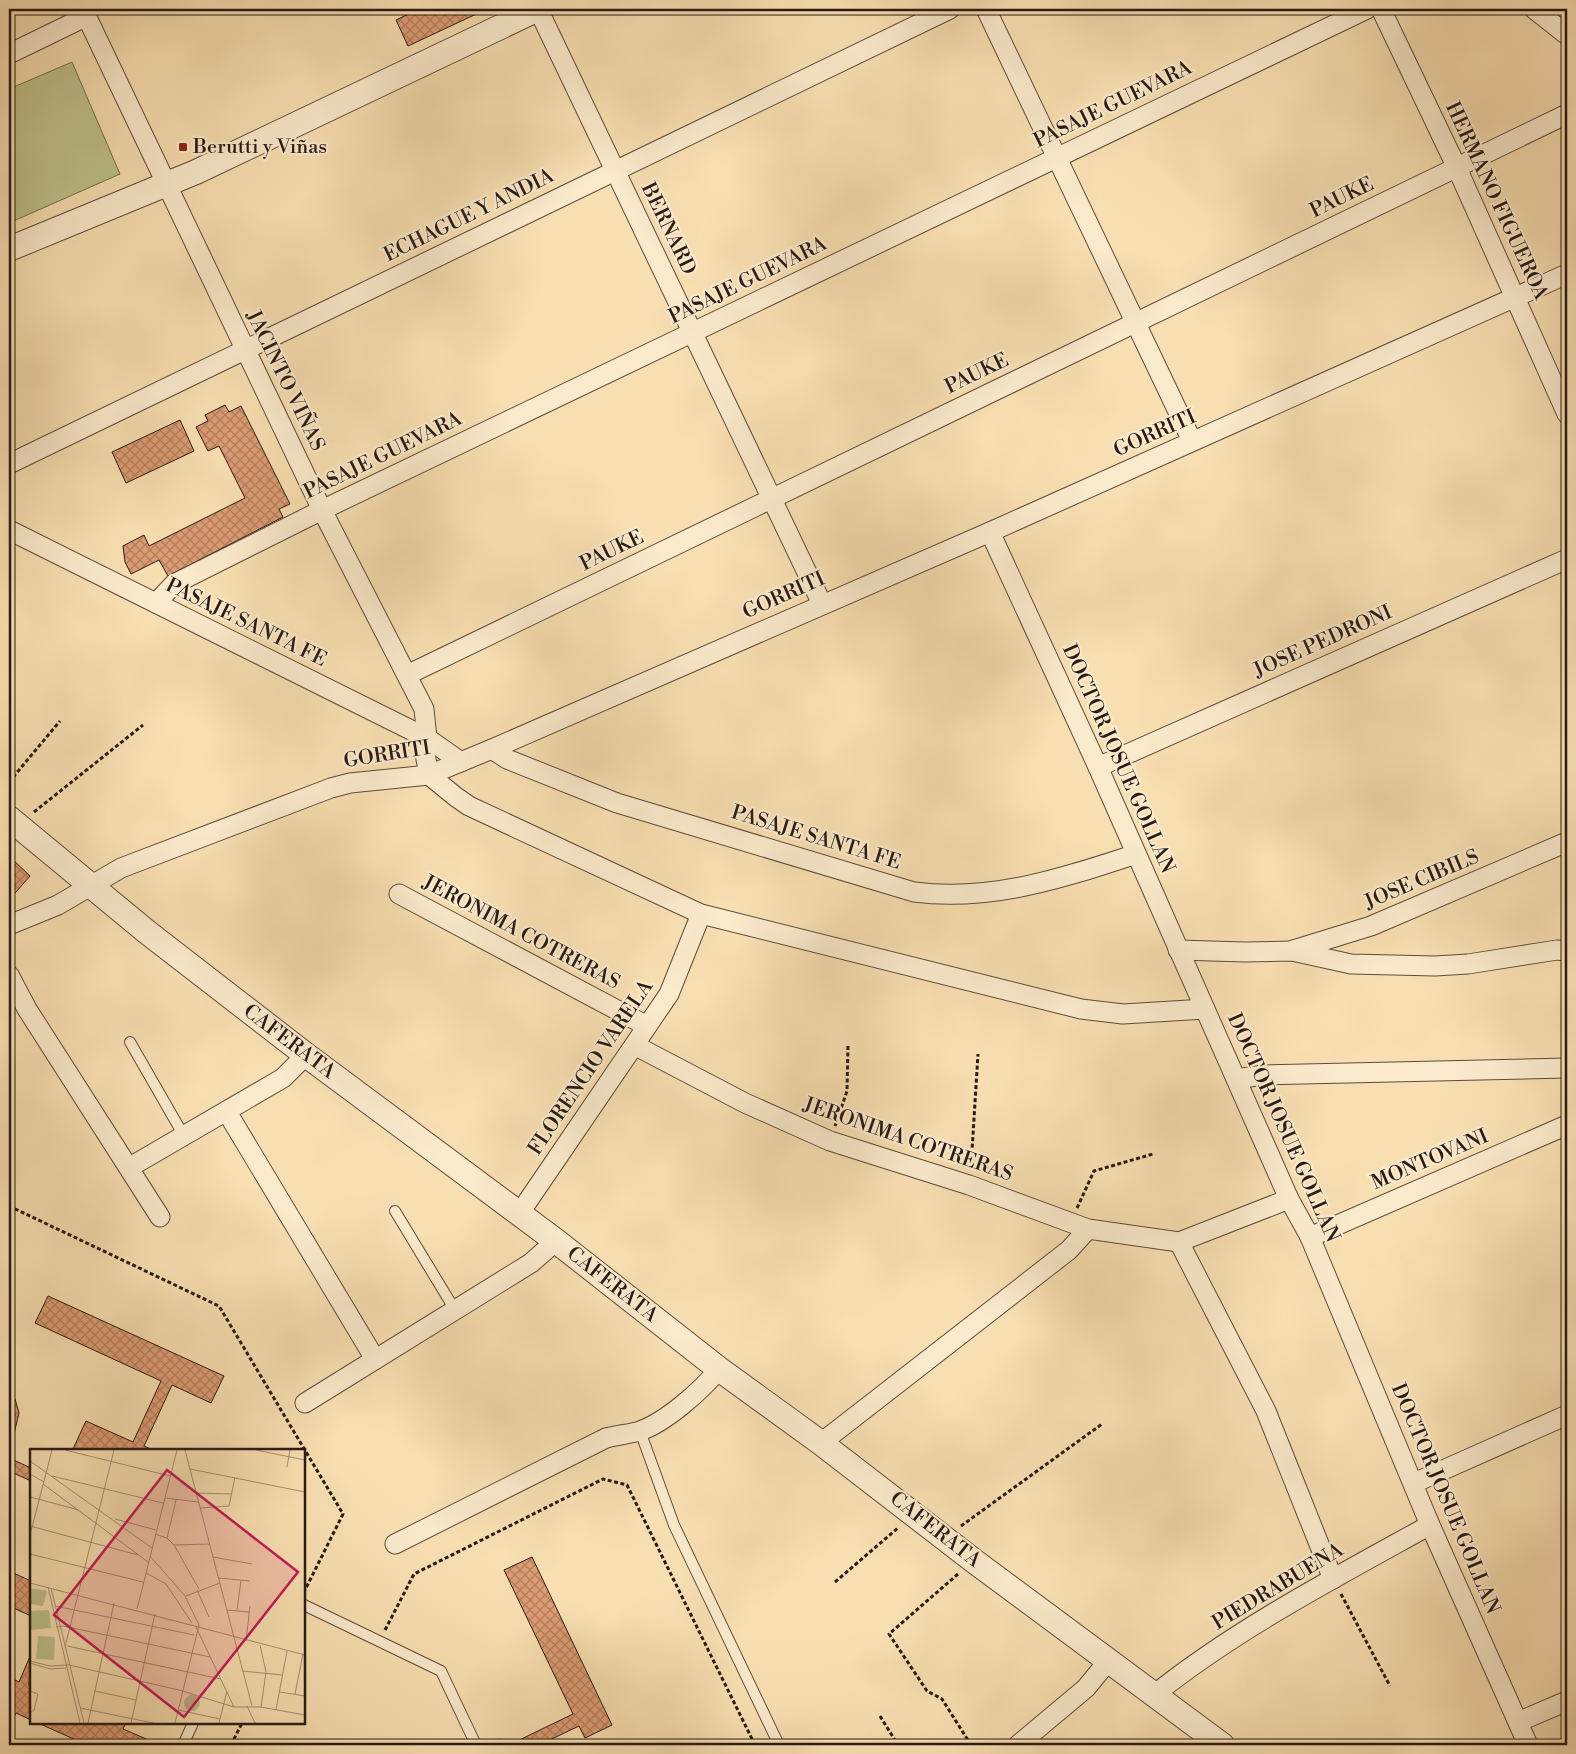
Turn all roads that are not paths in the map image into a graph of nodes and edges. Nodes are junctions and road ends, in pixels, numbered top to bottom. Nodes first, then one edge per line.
1 (538, 9) edge
2 (950, 9) edge
3 (986, 9) edge
4 (1367, 9) edge
5 (1381, 9) edge
6 (1534, 9) edge
7 (85, 13) edge
8 (1567, 35) edge
9 (9, 54) edge
10 (1567, 114) edge
11 (1057, 157) junction
12 (1457, 168) junction
13 (614, 169) junction
14 (167, 185) junction
15 (9, 250) edge
16 (1567, 274) edge
17 (1516, 298) junction
18 (1136, 322) junction
19 (693, 333) junction
20 (245, 351) junction
21 (1567, 414) edge
22 (1192, 441) junction
23 (9, 464) edge
24 (772, 498) junction
25 (322, 510) junction
26 (9, 530) edge
27 (990, 532) junction
28 (1567, 559) edge
29 (156, 603) junction
30 (822, 604) junction
31 (407, 675) junction
32 (427, 738) junction
33 (492, 749) junction
34 (461, 762) junction
35 (1098, 767) junction
36 (429, 775) junction
37 (13, 821) edge
38 (1567, 842) edge
39 (1136, 854) junction
40 (91, 886) junction
41 (399, 894) dead end
42 (701, 914) junction
43 (9, 925) edge
44 (1178, 950) junction
45 (1292, 951) junction
46 (1567, 951) edge
47 (9, 975) edge
48 (1205, 1010) junction
49 (647, 1026) junction
50 (130, 1042) dead end
51 (636, 1046) junction
52 (306, 1056) junction
53 (1567, 1068) edge
54 (1236, 1079) junction
55 (227, 1112) junction
56 (1567, 1125) edge
57 (184, 1136) junction
58 (130, 1167) junction
59 (1289, 1198) junction
60 (395, 1212) dead end
61 (519, 1214) junction
62 (160, 1217) dead end
63 (1080, 1225) junction
64 (1310, 1237) junction
65 (556, 1241) junction
66 (1179, 1242) junction
67 (455, 1310) junction
68 (374, 1360) junction
69 (719, 1369) junction
70 (305, 1403) dead end
71 (1567, 1415) edge
72 (640, 1431) junction
73 (821, 1443) junction
74 (1414, 1482) junction
75 (1430, 1525) junction
76 (395, 1544) dead end
77 (1333, 1579) junction
78 (305, 1605) edge
79 (1109, 1660) junction
80 (1154, 1695) junction
81 (1567, 1701) edge
82 (1518, 1722) junction
83 (194, 1724) edge
84 (183, 1745) edge
85 (476, 1745) edge
86 (779, 1745) edge
87 (1018, 1745) edge
88 (1222, 1745) edge
89 (1528, 1745) edge

1 - 13 street, BERNARD
1 - 14 street
2 - 13 street, ECHAGUE Y ANDIA
3 - 11 street
4 - 11 street, PASAJE GUEVARA
5 - 12 street, HERMANO FIGUEROA
6 - 8 street
7 - 9 street
7 - 14 street, JACINTO VIÑAS
10 - 12 street, PAUKE
11 - 18 street
11 - 19 street, PASAJE GUEVARA
12 - 17 street, HERMANO FIGUEROA
12 - 18 street, PAUKE
13 - 19 street, BERNARD
13 - 20 street, ECHAGUE Y ANDIA
14 - 15 street
14 - 20 street, JACINTO VIÑAS
16 - 17 street, GORRITI
17 - 21 street, HERMANO FIGUEROA
17 - 22 street, GORRITI
18 - 22 street
18 - 24 street, PAUKE
19 - 24 street, BERNARD
19 - 25 street, PASAJE GUEVARA
20 - 23 street, ECHAGUE Y ANDIA
20 - 25 street, JACINTO VIÑAS
22 - 27 street, GORRITI
24 - 30 street, BERNARD
24 - 31 street, PAUKE
25 - 29 street, PASAJE GUEVARA
25 - 31 street, JACINTO VIÑAS
26 - 29 street, PASAJE SANTA FE
27 - 30 street, GORRITI
27 - 35 street, DOCTOR JOSUE GOLLAN
28 - 35 street, JOSE PEDRONI
29 - 32 street, PASAJE SANTA FE
30 - 33 street, GORRITI
31 - 32 street, JACINTO VIÑAS
32 - 34 street, PASAJE SANTA FE
32 - 36 street, JACINTO VIÑAS
33 - 34 street, GORRITI
33 - 39 street, PASAJE SANTA FE
34 - 36 street, GORRITI
35 - 39 street, DOCTOR JOSUE GOLLAN
36 - 40 street, GORRITI
36 - 42 street
37 - 40 street, CAFERATA
38 - 45 street, JOSE CIBILS
39 - 44 street, DOCTOR JOSUE GOLLAN
40 - 43 street, GORRITI
40 - 52 street, CAFERATA
41 - 49 street, JERONIMA COTRERAS
42 - 48 street
42 - 49 street, FLORENCIO VARELA
44 - 45 street
44 - 48 street, DOCTOR JOSUE GOLLAN
45 - 46 street
47 - 58 street
48 - 54 street, DOCTOR JOSUE GOLLAN
49 - 51 street, FLORENCIO VARELA
50 - 57 lane
51 - 61 street, FLORENCIO VARELA
51 - 63 street, JERONIMA COTRERAS
52 - 55 street
52 - 61 street, CAFERATA
53 - 54 street
54 - 59 street, DOCTOR JOSUE GOLLAN
55 - 57 street
55 - 68 street
56 - 64 street, MONTOVANI
57 - 58 street
58 - 62 street
59 - 64 street, DOCTOR JOSUE GOLLAN
59 - 66 street
60 - 67 lane
61 - 65 street, CAFERATA
63 - 66 street
63 - 73 street
64 - 74 street, DOCTOR JOSUE GOLLAN
65 - 67 street
65 - 69 street, CAFERATA
66 - 77 street
67 - 68 street
68 - 70 street
69 - 72 street
69 - 73 street, CAFERATA
71 - 74 street
72 - 76 street
72 - 86 lane
73 - 79 street, CAFERATA
74 - 75 street, DOCTOR JOSUE GOLLAN
75 - 77 street, PIEDRABUENA
75 - 82 street, DOCTOR JOSUE GOLLAN
77 - 80 street, PIEDRABUENA
78 - 85 lane
79 - 80 street, CAFERATA
79 - 87 street
80 - 88 street, CAFERATA
81 - 82 street
82 - 89 street, DOCTOR JOSUE GOLLAN
83 - 84 lane

